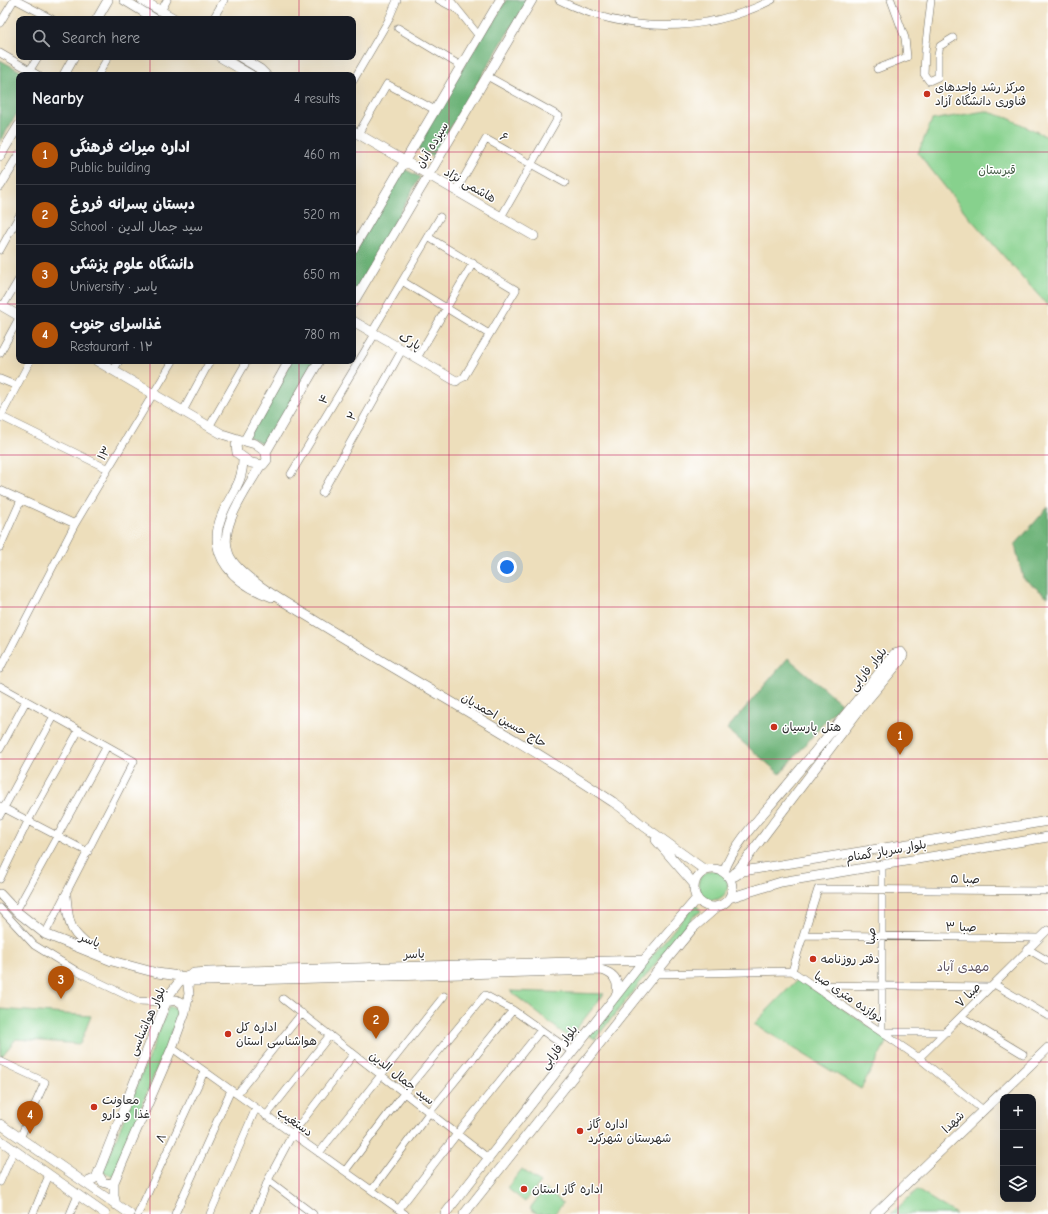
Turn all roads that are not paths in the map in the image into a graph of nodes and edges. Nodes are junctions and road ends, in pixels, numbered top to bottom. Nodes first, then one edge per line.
1 (15, 0) edge
2 (108, 0) edge
3 (124, 0) edge
4 (142, 0) edge
5 (167, 0) edge
6 (224, 0) edge
7 (397, 0) edge
8 (439, 0) edge
9 (450, 0) edge
10 (500, 0) edge
11 (532, 0) edge
12 (559, 0) edge
13 (772, 0) edge
14 (891, 0) edge
15 (931, 0) edge
16 (458, 10) junction
17 (161, 11) junction
18 (46, 16) edge
19 (99, 16) edge
20 (150, 16) edge
21 (170, 16) edge
22 (215, 16) edge
23 (0, 23) edge
24 (398, 28) dead end
25 (479, 36) junction
26 (953, 38) dead end
27 (0, 54) edge
28 (36, 60) edge
29 (72, 60) edge
30 (106, 60) edge
31 (225, 60) edge
32 (245, 60) edge
33 (462, 66) junction
34 (877, 69) dead end
35 (30, 70) junction
36 (33, 72) edge
37 (66, 72) edge
38 (100, 72) edge
39 (246, 72) edge
40 (263, 72) edge
41 (356, 76) edge
42 (487, 76) junction
43 (436, 110) junction
44 (16, 130) edge
45 (356, 132) edge
46 (356, 134) edge
47 (0, 156) edge
48 (16, 160) edge
49 (405, 161) junction
50 (530, 164) junction
51 (428, 175) junction
52 (564, 184) dead end
53 (0, 186) edge
54 (456, 191) junction
55 (440, 217) dead end
56 (501, 217) junction
57 (16, 221) edge
58 (534, 236) dead end
59 (428, 237) junction
60 (356, 244) edge
61 (0, 250) edge
62 (473, 263) junction
63 (402, 281) junction
64 (16, 284) edge
65 (356, 298) edge
66 (2, 306) edge
67 (447, 308) junction
68 (16, 315) edge
69 (16, 323) edge
70 (356, 323) edge
71 (374, 333) junction
72 (489, 334) junction
73 (402, 350) junction
74 (0, 353) edge
75 (417, 358) junction
76 (28, 364) edge
77 (102, 364) edge
78 (117, 364) edge
79 (171, 364) edge
80 (208, 364) edge
81 (245, 364) edge
82 (287, 364) edge
83 (317, 364) edge
84 (356, 364) edge
85 (356, 364) edge
86 (113, 371) junction
87 (0, 379) edge
88 (456, 381) joint
89 (17, 386) junction
90 (154, 395) junction
91 (183, 412) junction
92 (0, 417) edge
93 (209, 427) junction
94 (222, 434) junction
95 (243, 440) junction
96 (236, 449) junction
97 (266, 452) junction
98 (243, 458) junction
99 (260, 466) junction
100 (108, 468) junction
101 (291, 474) dead end
102 (0, 490) edge
103 (322, 493) dead end
104 (22, 500) junction
105 (75, 524) junction
106 (0, 547) edge
107 (283, 600) junction
108 (0, 669) edge
109 (0, 686) edge
110 (26, 701) junction
111 (861, 702) junction
112 (54, 716) junction
113 (78, 730) junction
114 (107, 746) junction
115 (0, 748) edge
116 (1, 810) edge
117 (760, 817) junction
118 (28, 821) junction
119 (1048, 821) edge
120 (643, 825) junction
121 (771, 825) junction
122 (58, 836) junction
123 (1048, 837) edge
124 (88, 852) junction
125 (882, 865) junction
126 (705, 870) junction
127 (728, 877) junction
128 (0, 880) edge
129 (694, 884) junction
130 (882, 890) junction
131 (1048, 891) edge
132 (0, 894) edge
133 (66, 896) junction
134 (697, 898) junction
135 (729, 898) junction
136 (718, 906) junction
137 (0, 908) edge
138 (16, 911) junction
139 (1048, 930) edge
140 (45, 934) junction
141 (804, 935) junction
142 (882, 938) junction
143 (1039, 938) junction
144 (1028, 949) junction
145 (644, 960) junction
146 (112, 961) junction
147 (1048, 961) edge
148 (431, 966) junction
149 (792, 971) junction
150 (655, 974) junction
151 (432, 975) junction
152 (186, 977) junction
153 (812, 985) junction
154 (882, 986) junction
155 (993, 986) junction
156 (617, 993) junction
157 (444, 996) dead end
158 (284, 999) dead end
159 (165, 1002) junction
160 (513, 1010) junction
161 (185, 1012) junction
162 (302, 1013) junction
163 (1048, 1016) edge
164 (962, 1017) junction
165 (541, 1030) junction
166 (882, 1032) junction
167 (947, 1032) junction
168 (330, 1035) junction
169 (172, 1048) junction
170 (1048, 1048) edge
171 (571, 1051) junction
172 (354, 1054) junction
173 (1023, 1054) dead end
174 (919, 1058) junction
175 (0, 1061) edge
176 (585, 1062) junction
177 (204, 1072) junction
178 (380, 1075) junction
179 (234, 1092) junction
180 (404, 1093) junction
181 (256, 1108) junction
182 (983, 1110) junction
183 (430, 1113) junction
184 (266, 1116) junction
185 (0, 1124) edge
186 (293, 1133) junction
187 (457, 1134) junction
188 (20, 1138) junction
189 (0, 1140) edge
190 (14, 1150) junction
191 (319, 1153) junction
192 (488, 1158) junction
193 (345, 1171) junction
194 (98, 1174) junction
195 (49, 1175) junction
196 (268, 1180) junction
197 (0, 1182) edge
198 (114, 1182) junction
199 (85, 1183) junction
200 (372, 1190) junction
201 (78, 1195) junction
202 (116, 1205) junction
203 (399, 1209) junction
204 (33, 1214) edge
205 (70, 1214) edge
206 (105, 1214) edge
207 (130, 1214) edge
208 (138, 1214) edge
209 (175, 1214) edge
210 (210, 1214) edge
211 (255, 1214) edge
212 (313, 1214) edge
213 (405, 1214) edge
214 (445, 1214) edge
215 (464, 1214) edge
216 (875, 1214) edge

1 - 18 street
1 - 23 street
2 - 19 main road
3 - 20 main road
4 - 17 main road
5 - 17 street
6 - 22 street
7 - 41 street
8 - 16 street
9 - 16 street
10 - 25 main road, سیزده آبان
11 - 42 main road, سیزده آبان
12 - 13 street
14 - 34 street
15 - 26 street
16 - 25 street
17 - 21 main road
24 - 33 street
25 - 33 main road, سیزده آبان
27 - 35 street
28 - 35 street
29 - 37 main road
30 - 38 street
31 - 39 main road
32 - 40 main road
33 - 43 main road, سیزده آبان
35 - 36 street
42 - 50 street
42 - 51 main road, سیزده آبان
43 - 45 street
43 - 49 main road, سیزده آبان
44 - 47 main road
46 - 49 main road, هاشمی نژاد
48 - 53 main road
49 - 51 main road, هاشمی نژاد
49 - 60 main road, سیزده آبان
50 - 52 street, ۶
50 - 54 street, ۶
50 - 56 street
51 - 54 main road, هاشمی نژاد
51 - 65 main road, سیزده آبان
54 - 56 main road, هاشمی نژاد
55 - 59 street, ۴
56 - 58 main road, هاشمی نژاد
57 - 61 street
59 - 62 street
59 - 63 street, ۴
62 - 67 street
62 - 72 street
63 - 67 street
63 - 71 street, ۴
64 - 66 street
66 - 68 main road
67 - 72 street
67 - 75 street
69 - 74 street
70 - 71 main road, پارک
71 - 73 main road, پارک
71 - 85 street, ۴
72 - 88 street
73 - 75 main road, پارک
73 - 103 street, ۲
75 - 88 main road, پارک
76 - 89 street
77 - 86 main road
78 - 86 street
79 - 90 street, ۱۳
80 - 91 street
81 - 93 street
82 - 95 main road
83 - 97 main road
84 - 101 street, ۴
86 - 90 main road
87 - 89 street
89 - 92 street
90 - 91 main road
90 - 100 street, ۱۳
91 - 93 main road
92 - 100 street
93 - 94 main road
94 - 95 main road
94 - 96 main road
95 - 96 main road
95 - 97 main road
96 - 98 main road
97 - 99 main road, حاج حسین احمدیان
98 - 99 main road
98 - 107 main road, حاج حسین احمدیان
99 - 107 main road, حاج حسین احمدیان
100 - 105 street, ۱۳
102 - 104 street
104 - 105 street
104 - 106 street
105 - 108 street, ۱۳
107 - 120 main road, حاج حسین احمدیان
109 - 110 street
110 - 112 street
110 - 115 street
111 - 111 main road, بلوار فارابی
111 - 117 main road, بلوار فارابی
111 - 121 main road, بلوار فارابی
112 - 113 street
112 - 116 street
113 - 114 street
113 - 118 street
114 - 122 street
114 - 124 street
116 - 118 street
117 - 121 main road
117 - 127 main road, بلوار فارابی
118 - 122 street
118 - 128 street
119 - 127 main road, بلوار سرباز گمنام
120 - 126 main road, حاج حسین احمدیان
120 - 129 main road
121 - 127 main road, بلوار فارابی
122 - 124 street
122 - 138 street
123 - 125 main road, بلوار سرباز گمنام
124 - 133 street
125 - 130 street, صبا
125 - 135 main road, بلوار سرباز گمنام
126 - 127 main road
126 - 129 main road
127 - 135 main road
129 - 134 main road
130 - 131 street, صبا ۵
130 - 141 street, صبا ۵
130 - 142 street, صبا
132 - 138 main road, یاسر
133 - 140 street
133 - 146 main road
134 - 136 main road
134 - 145 main road, بلوار فارابی
135 - 136 main road
136 - 150 main road
137 - 159 street
138 - 140 main road, یاسر
139 - 143 street, صبا ۷
140 - 146 main road, یاسر
141 - 142 street, صبا ۳
141 - 149 street
142 - 143 street, صبا ۳
142 - 154 street, صبا
143 - 144 street, صبا ۷
144 - 147 street
144 - 155 street, صبا ۷
145 - 148 main road, یاسر
145 - 156 main road, بلوار فارابی
146 - 152 main road, یاسر
148 - 151 main road
148 - 152 main road, یاسر
149 - 150 street
149 - 153 street, دوازده متری صبا
150 - 176 main road
151 - 152 main road, یاسر
151 - 156 main road, یاسر
152 - 159 main road, بلوار هواشناسی
152 - 161 main road
153 - 154 street
153 - 166 street, دوازده متری صبا
154 - 155 street
154 - 166 street, صبا
155 - 163 street
155 - 164 street, صبا ۷
156 - 171 main road, بلوار فارابی
157 - 178 street
158 - 162 street, سید جمال الدین
159 - 161 main road
159 - 194 main road, بلوار هواشناسی
160 - 165 street
160 - 180 street
160 - 183 street
161 - 169 main road
162 - 168 street, سید جمال الدین
162 - 179 street
164 - 167 street, صبا ۷
164 - 173 street
165 - 171 street
165 - 187 street
166 - 167 street
166 - 174 street, دوازده متری صبا
167 - 174 street, صبا ۷
168 - 172 street, سید جمال الدین
168 - 184 street
169 - 177 street, دستغیب
169 - 198 main road
170 - 182 main road, شهدا
171 - 176 main road
171 - 192 main road, بلوار فارابی
172 - 178 street, سید جمال الدین
172 - 186 street
174 - 182 street, دوازده متری صبا
175 - 188 street
176 - 215 main road
177 - 179 street, دستغیب
177 - 208 street, ۸
178 - 180 street, سید جمال الدین
178 - 191 street
179 - 181 street, دستغیب
179 - 209 street
180 - 183 street, سید جمال الدین
180 - 193 street
181 - 184 street, دستغیب
181 - 210 street
182 - 216 main road, شهدا
183 - 187 street, سید جمال الدین
183 - 200 street
184 - 186 street, دستغیب
185 - 188 main road
186 - 191 street, دستغیب
186 - 196 street
187 - 192 street, سید جمال الدین
187 - 203 street
188 - 199 main road
189 - 190 main road
190 - 195 main road
190 - 197 street
191 - 193 street, دستغیب
192 - 214 main road, بلوار فارابی
193 - 200 street, دستغیب
194 - 198 main road
194 - 199 main road
195 - 201 main road
195 - 204 street
196 - 211 street
196 - 212 street
198 - 202 main road
199 - 202 main road
200 - 203 street, دستغیب
201 - 205 street
201 - 206 main road
202 - 207 main road
203 - 213 street, دستغیب

